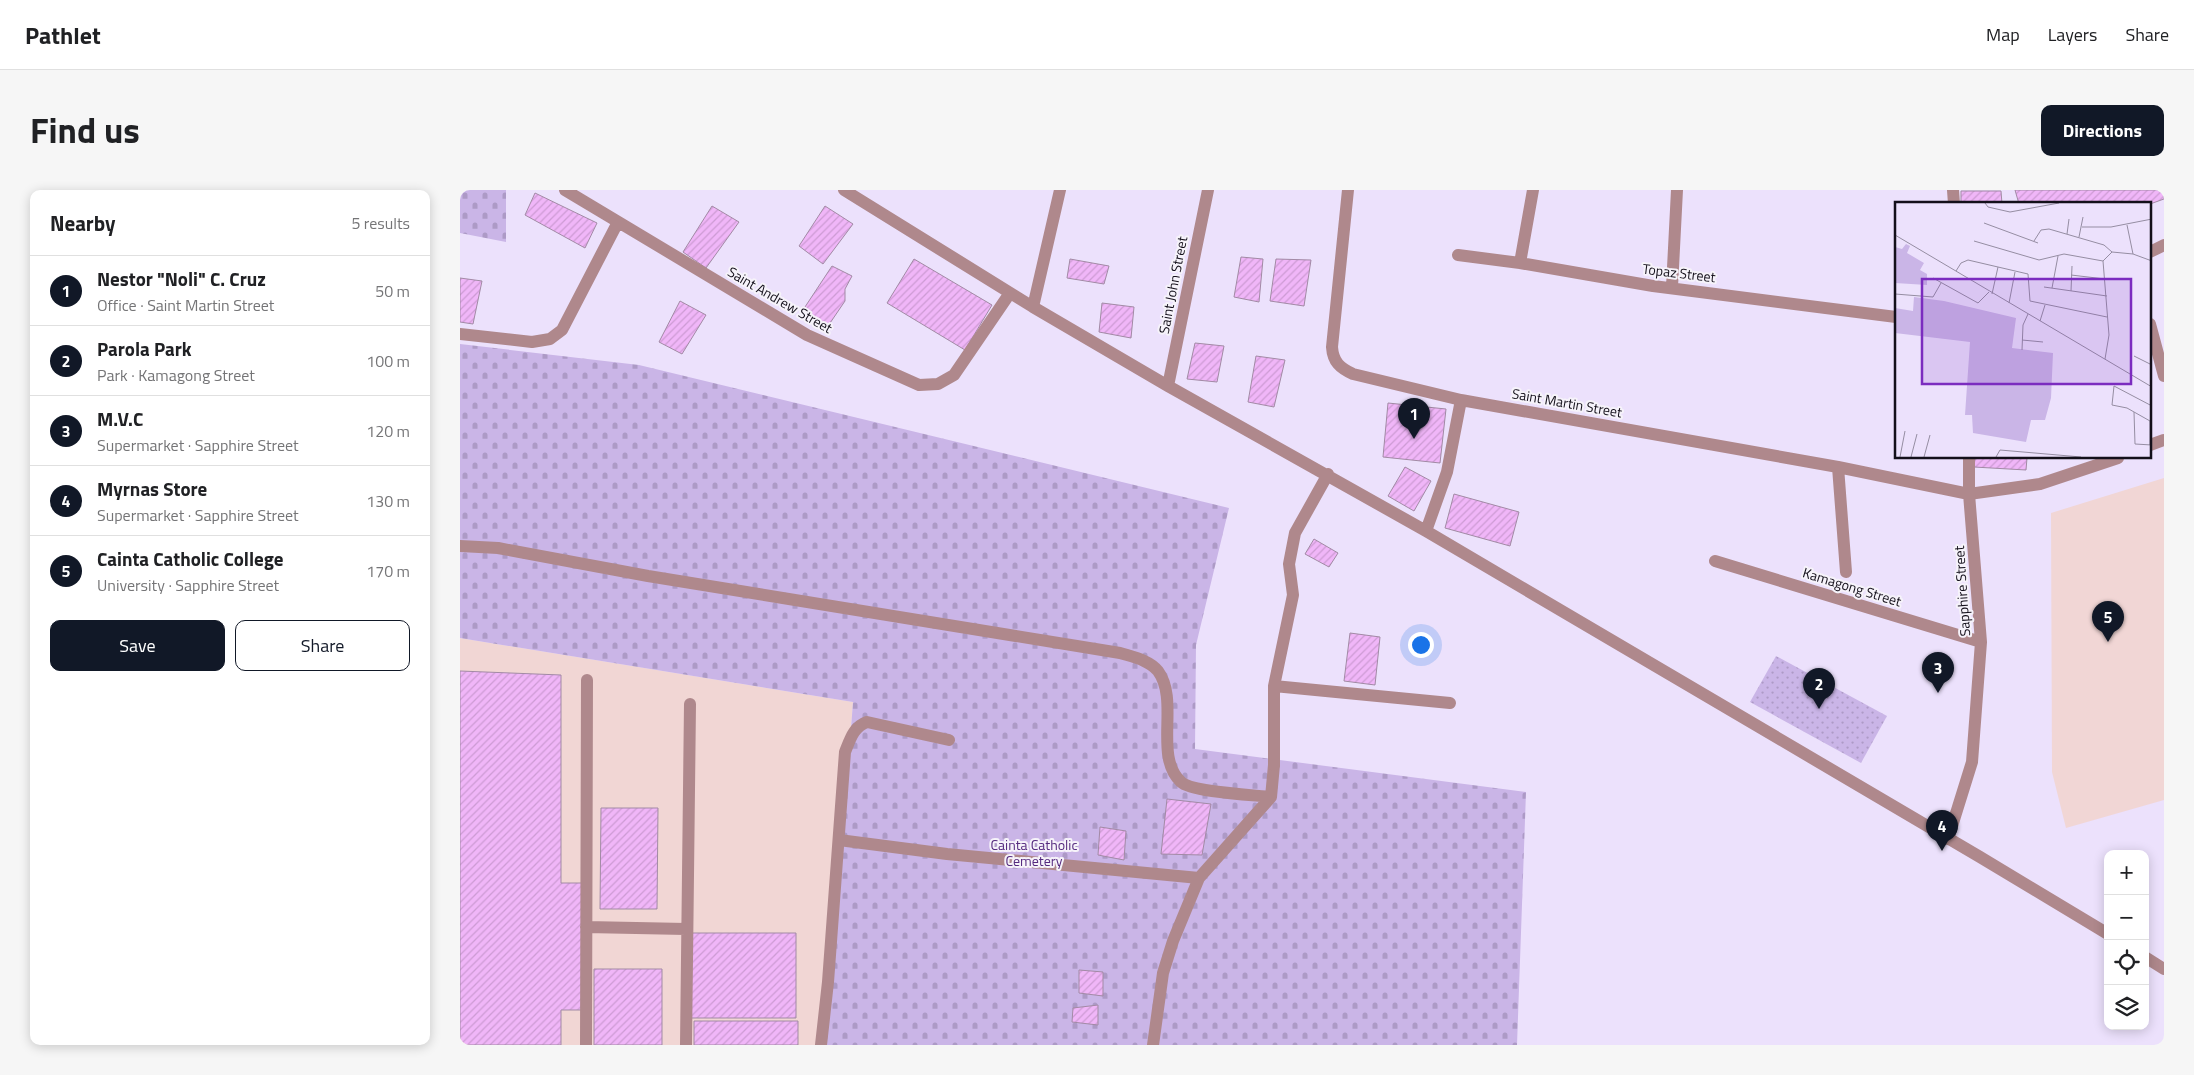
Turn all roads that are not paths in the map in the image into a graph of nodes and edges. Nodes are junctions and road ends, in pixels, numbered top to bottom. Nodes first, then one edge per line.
1 (565, 190) edge
2 (844, 190) edge
3 (1060, 190) edge
4 (1208, 190) edge
5 (1348, 190) edge
6 (1533, 190) edge
7 (1677, 190) edge
8 (618, 222) junction
9 (2164, 245) edge
10 (2152, 251) edge
11 (1458, 255) dead end
12 (1520, 263) junction
13 (1672, 287) junction
14 (1010, 293) junction
15 (1033, 307) junction
16 (1895, 317) edge
17 (2152, 331) edge
18 (460, 334) edge
19 (2164, 376) edge
20 (1168, 386) junction
21 (1461, 400) junction
22 (2164, 440) edge
23 (2152, 445) edge
24 (1969, 459) edge
25 (2115, 459) edge
26 (1838, 466) junction
27 (1328, 474) junction
28 (1970, 494) junction
29 (1426, 531) junction
30 (460, 546) edge
31 (1715, 560) dead end
32 (1846, 572) dead end
33 (1981, 642) junction
34 (587, 680) dead end
35 (1274, 686) junction
36 (690, 704) dead end
37 (1450, 704) dead end
38 (949, 740) dead end
39 (1271, 797) junction
40 (1948, 838) junction
41 (839, 840) junction
42 (1198, 878) junction
43 (586, 927) junction
44 (686, 929) junction
45 (2104, 932) edge
46 (2149, 960) edge
47 (2164, 969) edge
48 (586, 1045) edge
49 (686, 1045) edge
50 (821, 1045) edge
51 (1153, 1045) edge

1 - 8 street, Saint Andrew Street
2 - 14 street
3 - 15 street
4 - 20 street, Saint John Street
5 - 21 street, Saint Martin Street
6 - 12 street
7 - 13 street
8 - 14 street, Saint Andrew Street
8 - 18 street
9 - 10 street
11 - 12 street, Topaz Street
12 - 13 street, Topaz Street
13 - 16 street, Topaz Street
14 - 15 street
15 - 20 street
17 - 19 street
20 - 27 street
21 - 26 street, Saint Martin Street
21 - 29 street
22 - 23 street
24 - 28 street, Sapphire Street
25 - 28 street
26 - 28 street, Saint Martin Street
26 - 32 street
27 - 29 street
27 - 35 street
28 - 33 street, Sapphire Street
29 - 40 street
30 - 39 street
31 - 33 street, Kamagong Street
33 - 40 street, Sapphire Street
34 - 43 street
35 - 37 street
35 - 39 street
36 - 44 street
38 - 41 street
39 - 42 street
40 - 45 street
41 - 42 street
41 - 50 street
42 - 51 street
43 - 44 street
43 - 48 street
44 - 49 street
46 - 47 street

